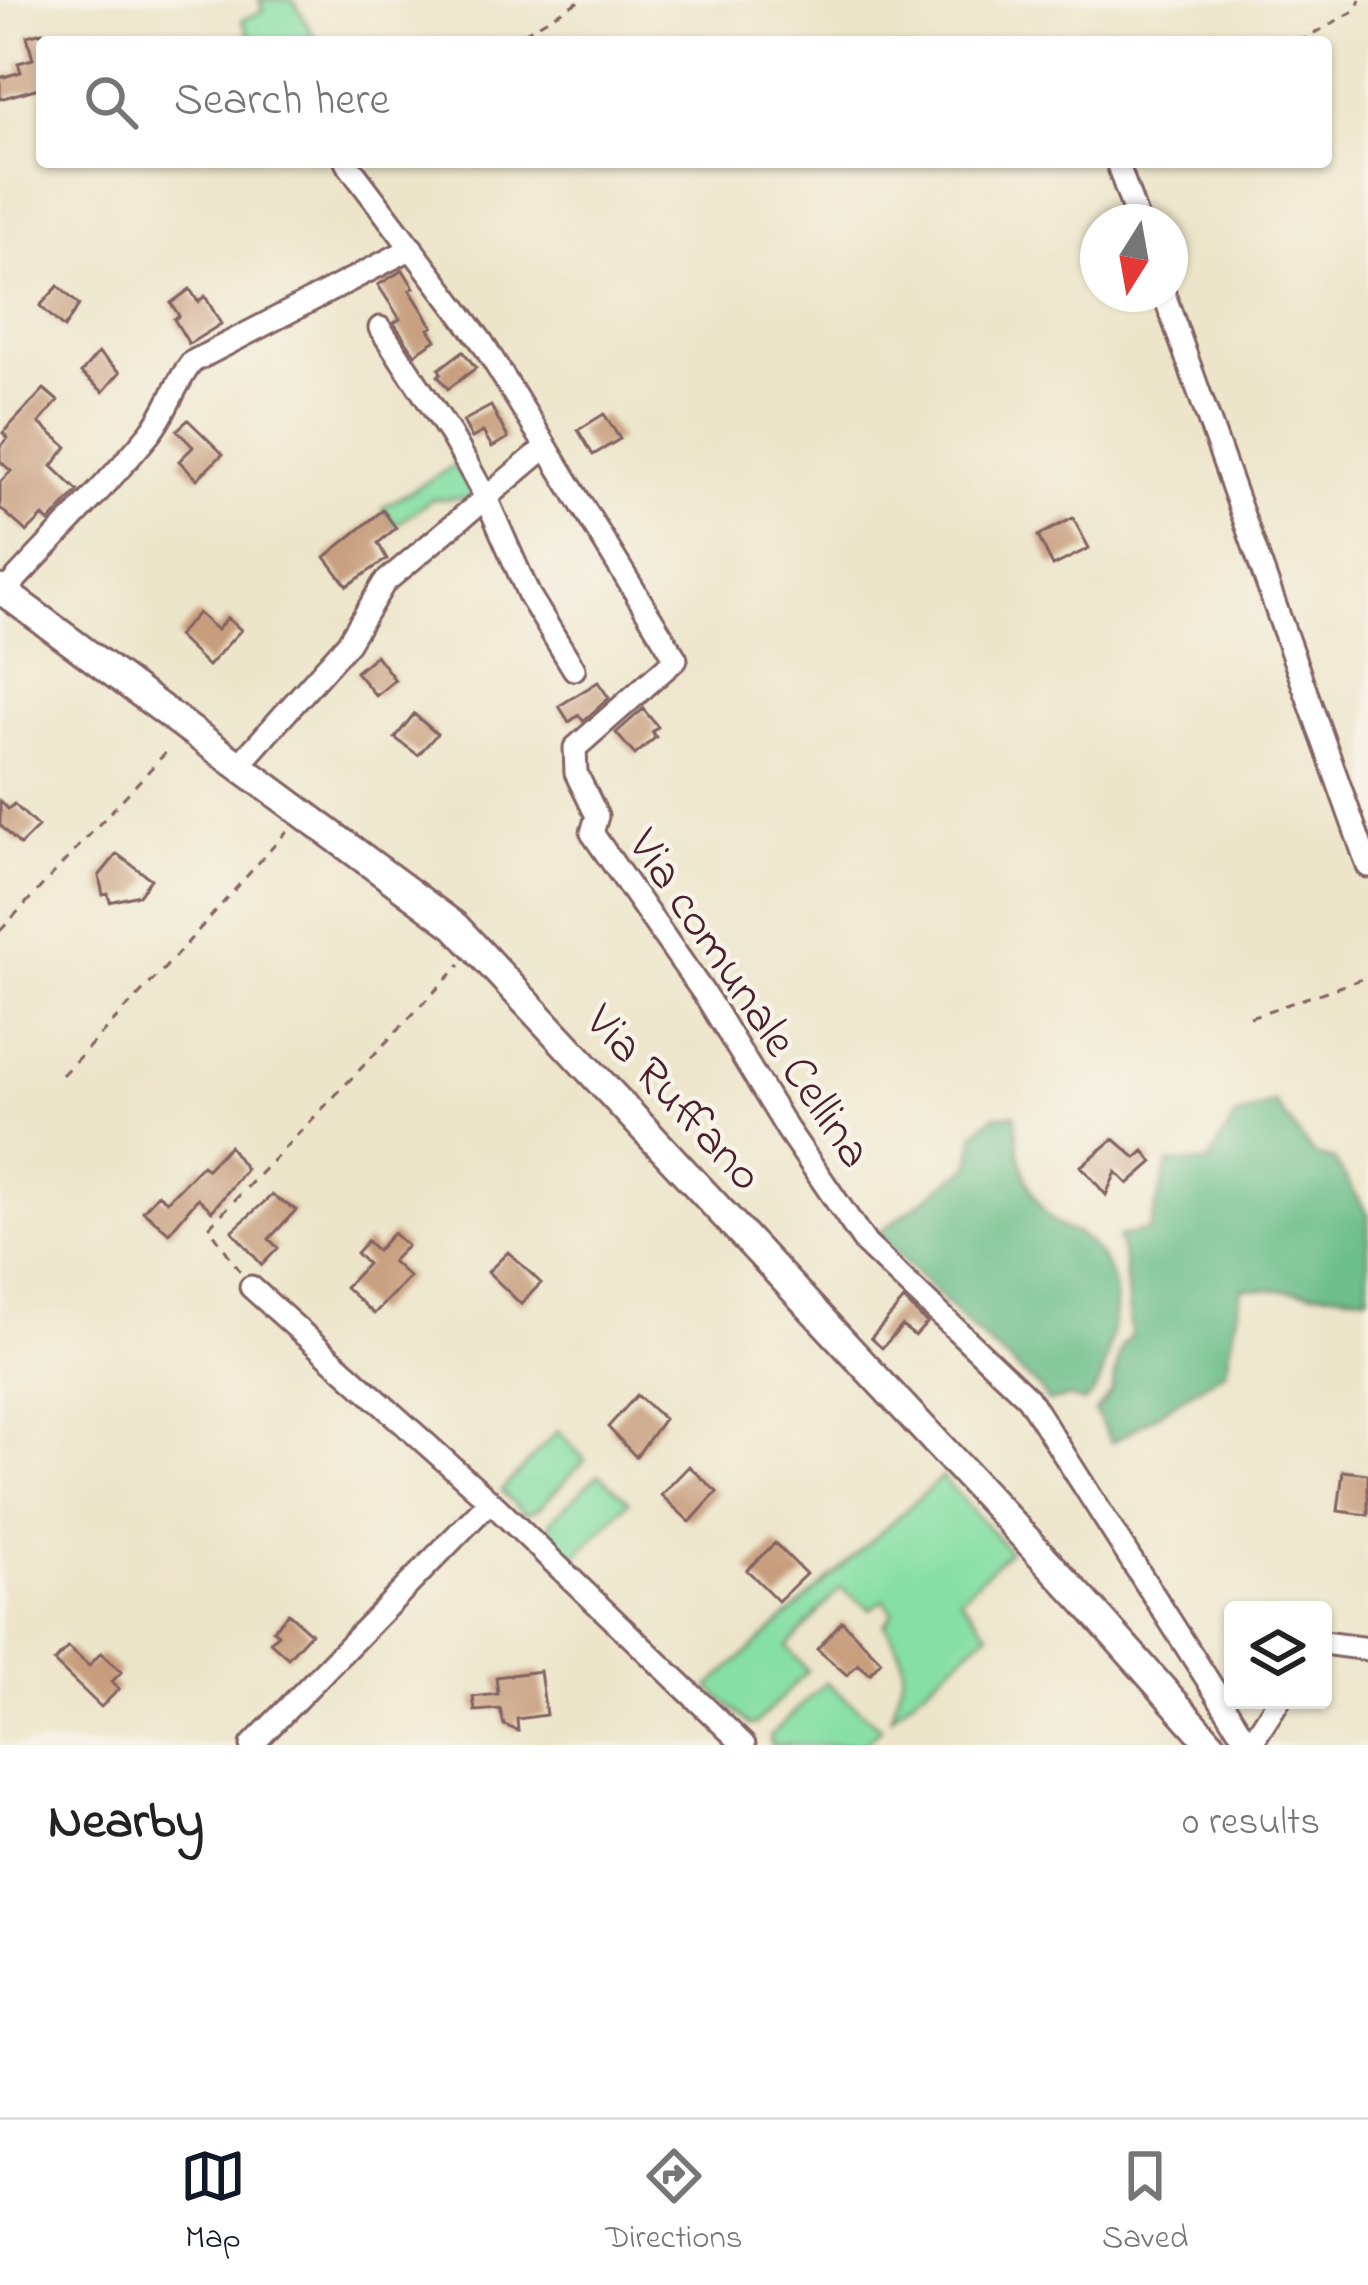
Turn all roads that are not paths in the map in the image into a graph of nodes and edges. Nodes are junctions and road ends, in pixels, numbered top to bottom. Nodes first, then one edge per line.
1 (351, 168) edge
2 (1119, 168) edge
3 (1132, 204) edge
4 (412, 248) junction
5 (1170, 312) edge
6 (380, 328) dead end
7 (546, 447) junction
8 (486, 498) junction
9 (2, 590) edge
10 (574, 669) dead end
11 (239, 765) junction
12 (1368, 866) edge
13 (251, 1287) road end
14 (490, 1501) junction
15 (1332, 1644) edge
16 (1368, 1649) edge
17 (1273, 1709) edge
18 (252, 1745) edge
19 (744, 1745) edge
20 (1212, 1745) edge
21 (1250, 1745) edge

1 - 4 street, Via comunale Cellina
2 - 3 street
4 - 7 street, Via comunale Cellina
4 - 9 street
5 - 12 street
6 - 8 street
7 - 8 street
7 - 21 street, Via comunale Cellina
8 - 10 street
8 - 11 street
9 - 11 street, Via Ruffano
11 - 20 street, Via Ruffano
13 - 14 street
14 - 18 street
14 - 19 street
15 - 16 street
17 - 21 street

